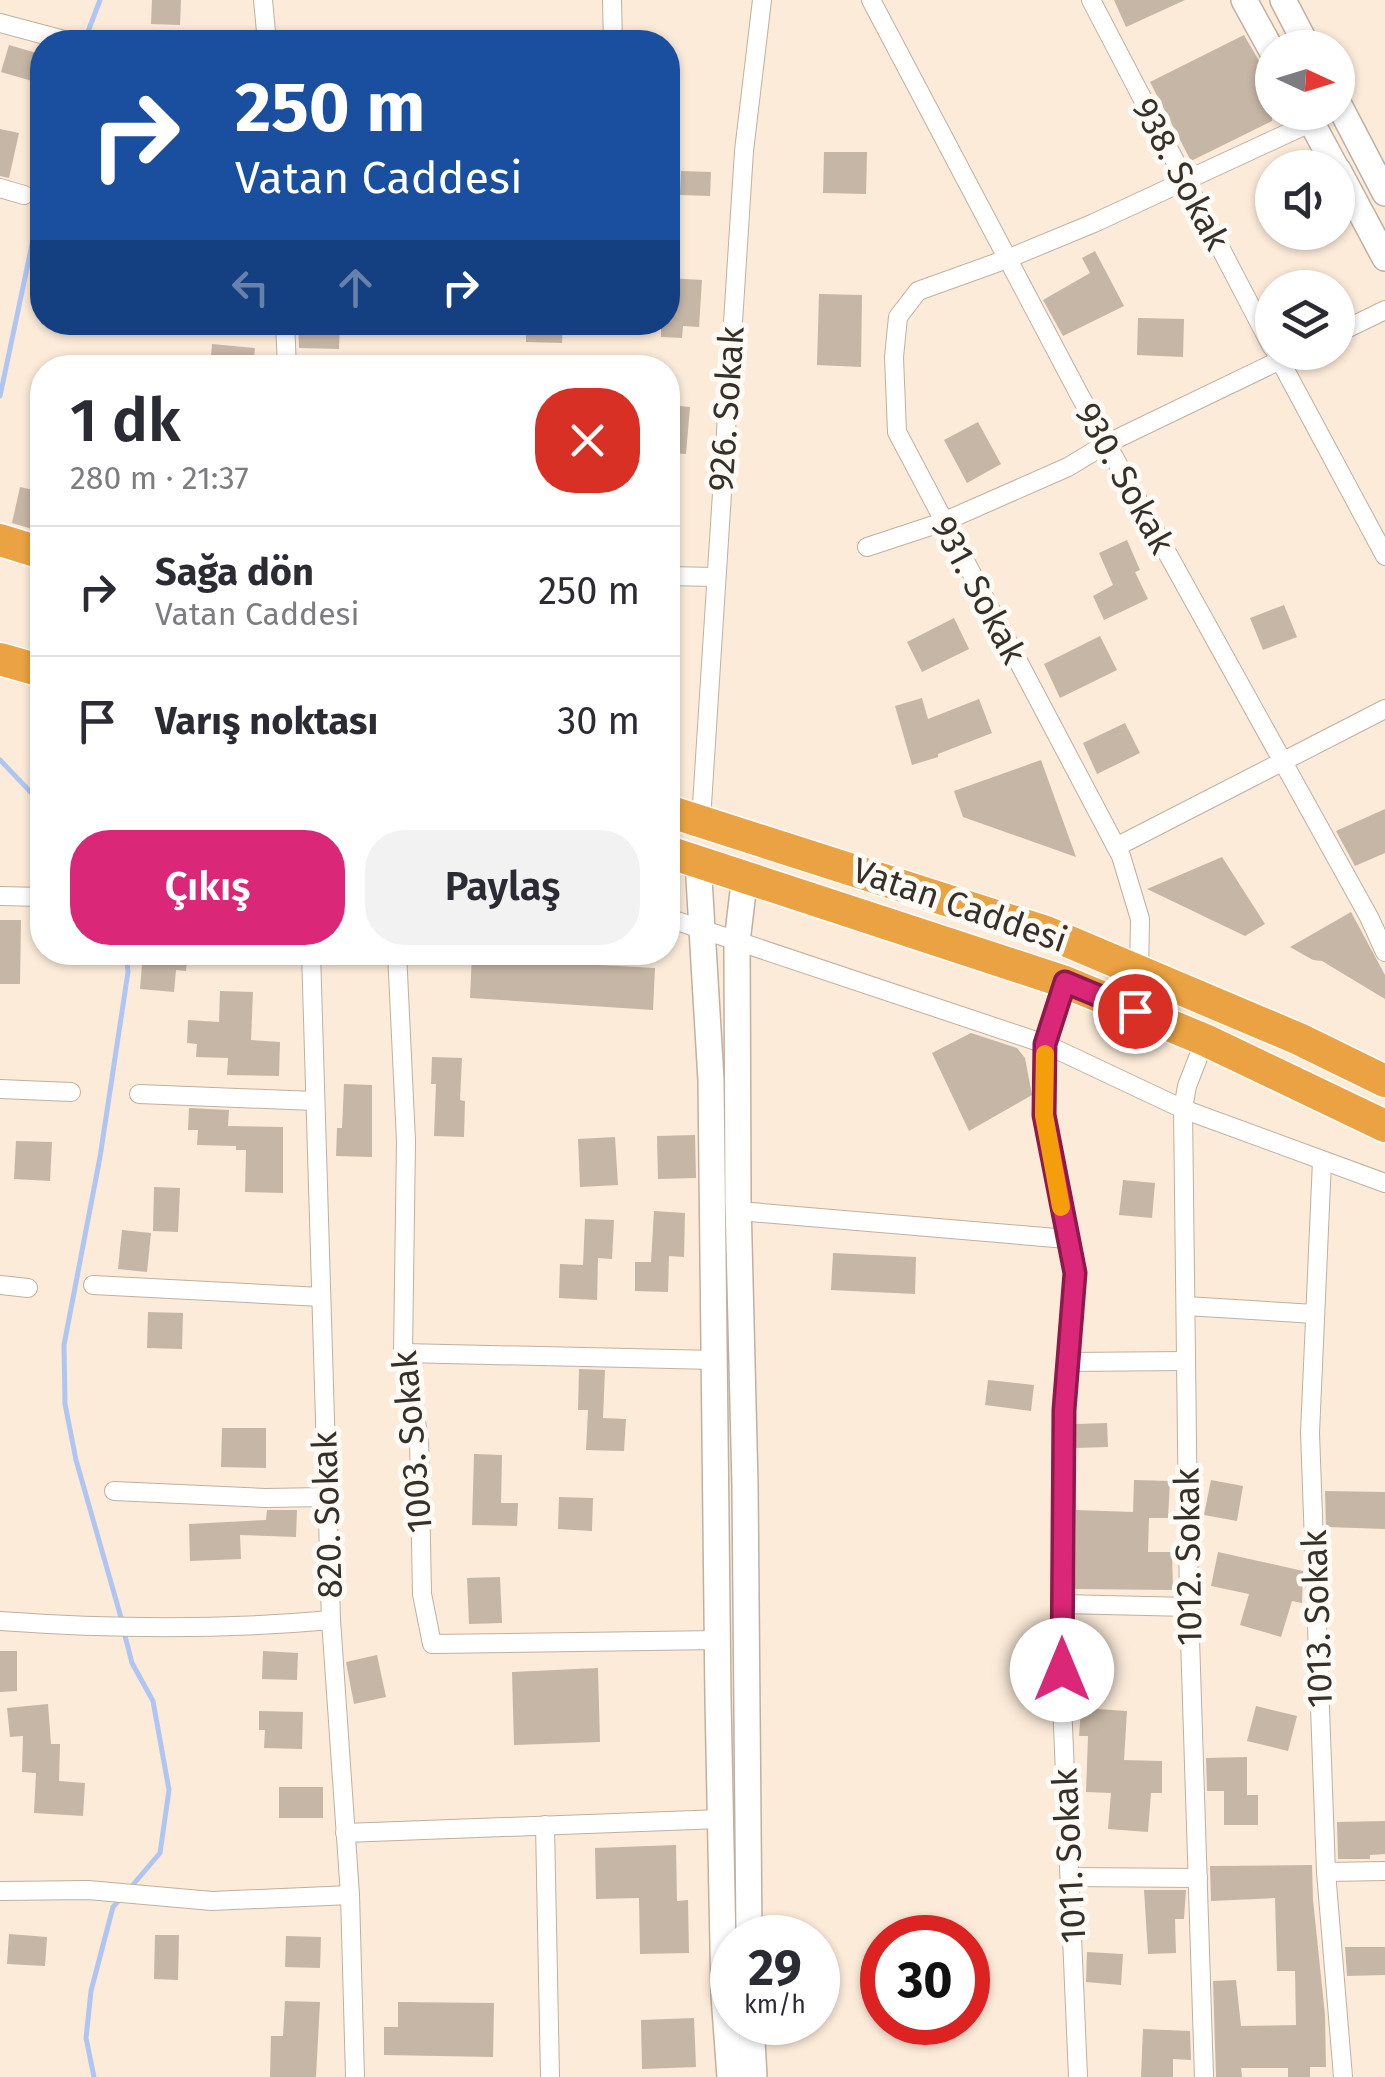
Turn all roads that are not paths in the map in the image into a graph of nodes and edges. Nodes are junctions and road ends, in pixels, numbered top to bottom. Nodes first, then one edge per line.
1 (263, 0) edge
2 (612, 0) edge
3 (762, 0) edge
4 (870, 0) edge
5 (1091, 0) edge
6 (1244, 0) edge
7 (1283, 0) edge
8 (0, 23) edge
9 (266, 30) edge
10 (612, 30) edge
11 (1260, 30) edge
12 (1299, 30) edge
13 (30, 31) edge
14 (1286, 130) edge
15 (1352, 130) edge
16 (1185, 182) junction
17 (0, 188) edge
18 (1385, 192) edge
19 (24, 195) dead end
20 (1355, 202) edge
21 (1385, 258) edge
22 (1007, 259) junction
23 (1385, 310) edge
24 (1255, 314) edge
25 (1355, 325) edge
26 (1255, 365) edge
27 (1285, 370) edge
28 (1106, 444) junction
29 (943, 522) junction
30 (0, 540) edge
31 (868, 547) dead end
32 (30, 550) edge
33 (1385, 556) edge
34 (680, 576) edge
35 (714, 577) junction
36 (0, 660) edge
37 (30, 668) edge
38 (1385, 709) edge
39 (1282, 764) junction
40 (680, 814) edge
41 (701, 820) junction
42 (1116, 847) junction
43 (683, 857) edge
44 (745, 875) junction
45 (0, 896) edge
46 (30, 897) edge
47 (680, 922) edge
48 (701, 929) junction
49 (738, 942) junction
50 (1385, 952) edge
51 (311, 965) edge
52 (399, 965) edge
53 (1139, 972) junction
54 (1065, 982) junction
55 (1204, 1040) junction
56 (1045, 1044) junction
57 (1385, 1081) edge
58 (0, 1088) edge
59 (71, 1092) dead end
60 (139, 1094) dead end
61 (314, 1101) junction
62 (1183, 1109) junction
63 (1385, 1126) edge
64 (1322, 1160) junction
65 (1385, 1183) edge
66 (739, 1211) junction
67 (1068, 1239) junction
68 (0, 1285) edge
69 (93, 1285) dead end
70 (28, 1288) dead end
71 (321, 1297) junction
72 (1186, 1306) junction
73 (1315, 1314) junction
74 (404, 1352) junction
75 (716, 1360) junction
76 (1186, 1361) junction
77 (1066, 1362) junction
78 (114, 1490) dead end
79 (326, 1497) junction
80 (1062, 1604) junction
81 (1189, 1608) junction
82 (331, 1620) junction
83 (0, 1622) edge
84 (718, 1640) junction
85 (721, 1818) junction
86 (545, 1825) junction
87 (346, 1833) junction
88 (1385, 1871) edge
89 (1326, 1872) junction
90 (1071, 1876) junction
91 (1198, 1878) junction
92 (0, 1891) edge
93 (350, 1895) junction
94 (750, 1915) edge
95 (753, 2045) edge
96 (355, 2077) edge
97 (550, 2077) edge
98 (730, 2077) edge
99 (754, 2077) edge
100 (1078, 2077) edge
101 (1204, 2077) edge
102 (1343, 2077) edge

1 - 9 street
2 - 10 street
3 - 35 street, 926. Sokak
4 - 22 street, 930. Sokak
5 - 16 street, 938. Sokak
6 - 11 street
7 - 12 street
8 - 13 street
14 - 16 street, 931. Sokak
15 - 18 street
16 - 22 street, 931. Sokak
16 - 24 street, 938. Sokak
17 - 19 street
20 - 21 street
22 - 28 street, 930. Sokak
22 - 29 street, 931. Sokak
23 - 25 street
26 - 28 street
27 - 33 street, 938. Sokak
28 - 29 street
28 - 39 street, 930. Sokak
29 - 31 street
29 - 42 street, 931. Sokak
30 - 32 highway
34 - 35 street
35 - 41 street, 926. Sokak
36 - 37 highway
38 - 39 street
39 - 42 street
39 - 50 street, 930. Sokak
40 - 41 highway, Vatan Caddesi
41 - 53 highway, Vatan Caddesi
42 - 53 street, 931. Sokak
43 - 44 highway, Vatan Caddesi
43 - 48 street
44 - 49 street
44 - 54 highway, Vatan Caddesi
45 - 46 street
47 - 48 street
48 - 49 street
48 - 75 street
49 - 56 street
49 - 66 street
51 - 61 street, 820. Sokak
52 - 74 street, 1003. Sokak
53 - 57 highway, Vatan Caddesi
54 - 55 highway, Vatan Caddesi
54 - 56 street, 1011. Sokak
55 - 62 street, 1012. Sokak
55 - 63 highway, Vatan Caddesi
56 - 62 street
56 - 67 street, 1011. Sokak
58 - 59 street
60 - 61 street
61 - 71 street, 820. Sokak
62 - 64 street
62 - 72 street, 1012. Sokak
64 - 65 street
64 - 73 street, 1013. Sokak
66 - 67 street
66 - 94 street
67 - 77 street, 1011. Sokak
68 - 70 street
69 - 71 street
71 - 79 street, 820. Sokak
72 - 73 street
72 - 76 street, 1012. Sokak
73 - 89 street, 1013. Sokak
74 - 75 street
74 - 84 street, 1003. Sokak
75 - 84 street
76 - 77 street
76 - 81 street, 1012. Sokak
77 - 80 street, 1011. Sokak
78 - 79 street
79 - 82 street, 820. Sokak
80 - 81 street
80 - 90 street, 1011. Sokak
81 - 91 street, 1012. Sokak
82 - 83 street
82 - 87 street, 820. Sokak
84 - 85 street
85 - 86 street
85 - 98 street
86 - 87 street
86 - 97 street
87 - 93 street, 820. Sokak
88 - 89 street
89 - 102 street, 1013. Sokak
90 - 91 street
90 - 100 street, 1011. Sokak
91 - 101 street, 1012. Sokak
92 - 93 street
93 - 96 street, 820. Sokak
95 - 99 street

